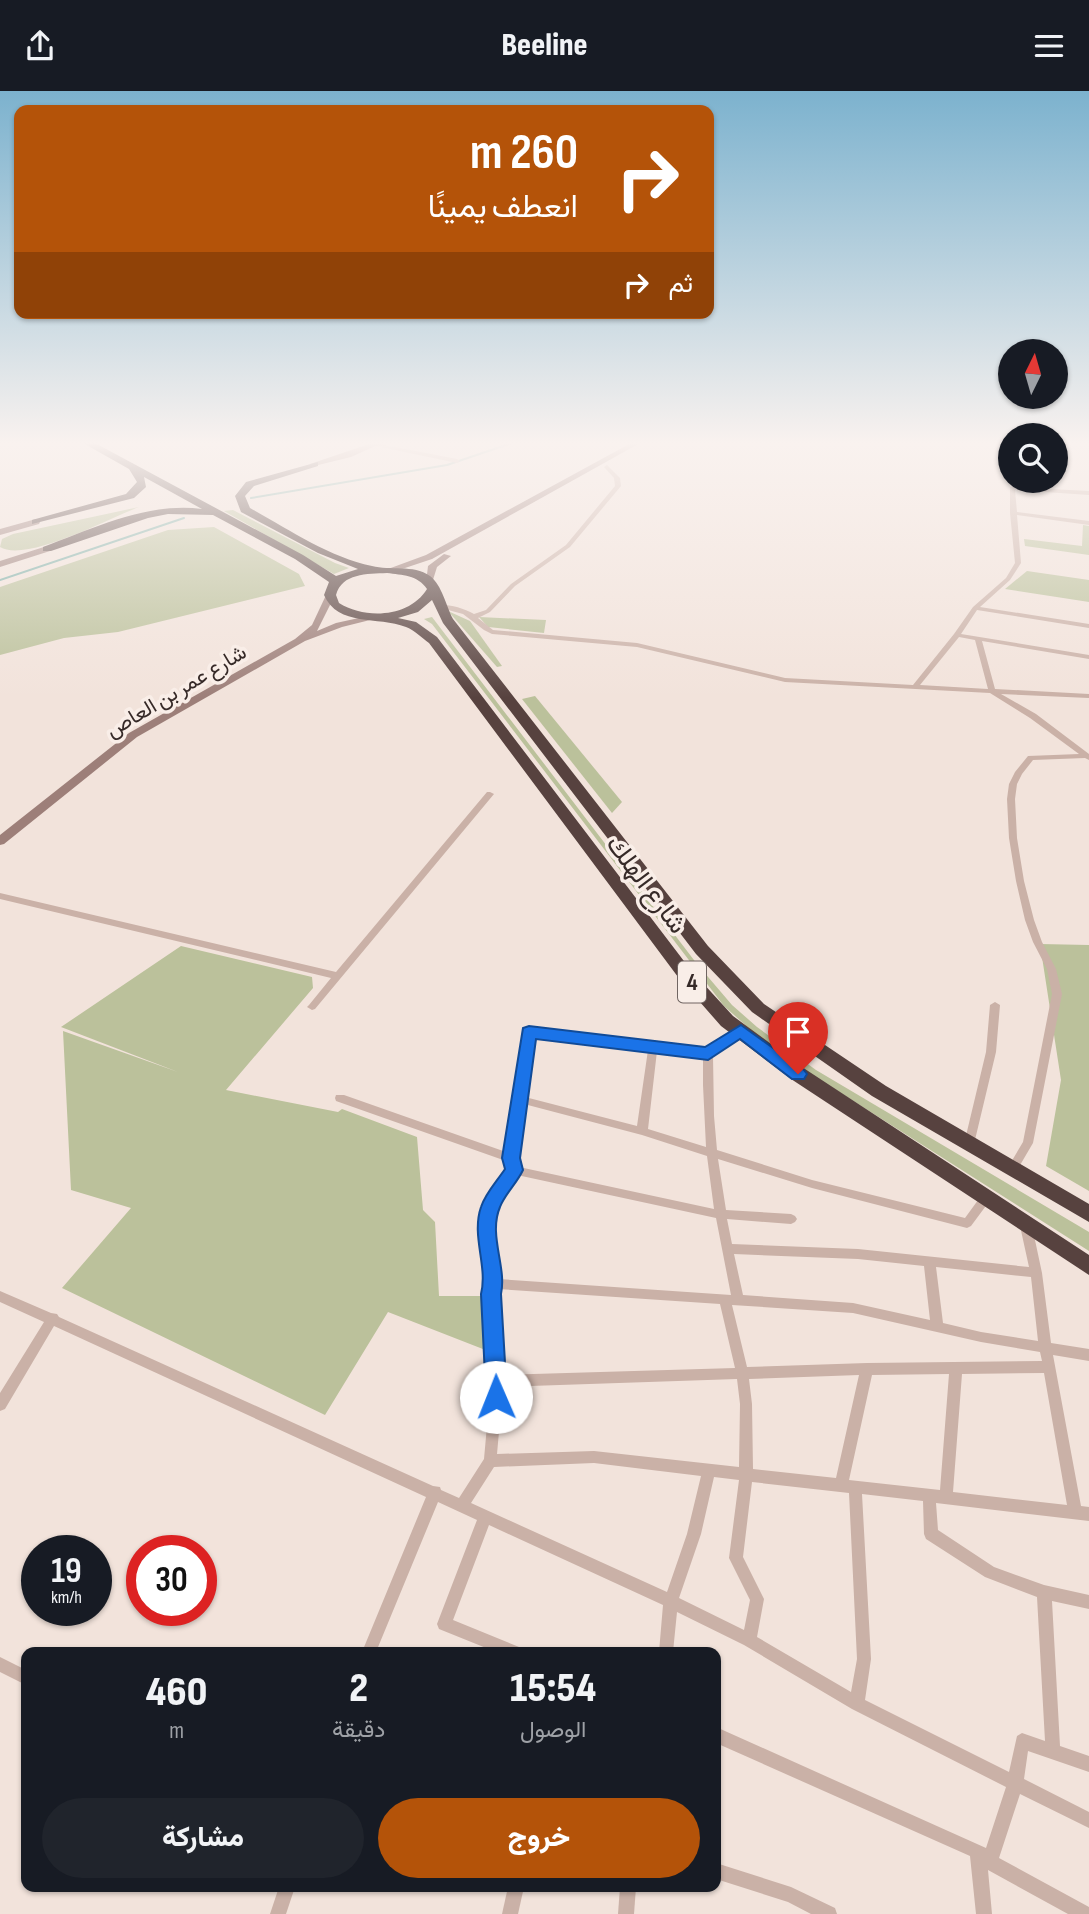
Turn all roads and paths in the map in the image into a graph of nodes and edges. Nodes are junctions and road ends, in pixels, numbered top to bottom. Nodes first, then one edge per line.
1 (111, 528) edge
2 (244, 528) edge
3 (279, 528) edge
4 (482, 528) edge
5 (498, 528) edge
6 (583, 528) edge
7 (1015, 528) edge
8 (47, 549) junction
9 (0, 551) edge
10 (0, 564) edge
11 (393, 569) junction
12 (371, 570) junction
13 (337, 582) junction
14 (431, 585) junction
15 (330, 595) junction
16 (439, 607) junction
17 (975, 608) junction
18 (377, 617) junction
19 (473, 617) junction
20 (1089, 626) edge
21 (957, 635) junction
22 (978, 639) junction
23 (299, 641) junction
24 (1089, 657) edge
25 (916, 685) junction
26 (992, 691) junction
27 (1089, 696) edge
28 (1087, 757) edge
29 (490, 794) dead end
30 (0, 841) edge
31 (0, 897) edge
32 (338, 976) junction
33 (995, 1005) dead end
34 (312, 1007) dead end
35 (741, 1031) junction
36 (653, 1047) junction
37 (708, 1053) junction
38 (340, 1098) dead end
39 (518, 1099) junction
40 (642, 1131) junction
41 (969, 1144) junction
42 (711, 1154) junction
43 (513, 1164) junction
44 (1012, 1169) junction
45 (985, 1199) junction
46 (718, 1214) junction
47 (1089, 1215) edge
48 (791, 1219) dead end
49 (1026, 1226) junction
50 (727, 1249) junction
51 (929, 1261) junction
52 (1089, 1266) edge
53 (1036, 1273) junction
54 (493, 1284) junction
55 (0, 1296) edge
56 (732, 1300) junction
57 (53, 1318) junction
58 (937, 1327) junction
59 (1045, 1346) junction
60 (1089, 1355) edge
61 (1049, 1367) junction
62 (956, 1368) junction
63 (867, 1369) junction
64 (742, 1373) junction
65 (497, 1381) junction
66 (0, 1405) edge
67 (490, 1461) junction
68 (709, 1470) junction
69 (746, 1475) junction
70 (848, 1486) junction
71 (435, 1492) junction
72 (929, 1495) junction
73 (946, 1497) junction
74 (462, 1506) junction
75 (1082, 1513) edge
76 (485, 1517) junction
77 (1044, 1593) junction
78 (671, 1601) junction
79 (1089, 1602) edge
80 (749, 1640) junction
81 (371, 1647) edge
82 (502, 1647) edge
83 (666, 1647) edge
84 (0, 1664) edge
85 (21, 1675) edge
86 (857, 1704) junction
87 (721, 1737) edge
88 (1053, 1752) junction
89 (1089, 1764) edge
90 (1015, 1784) junction
91 (1089, 1821) edge
92 (984, 1856) junction
93 (721, 1873) edge
94 (285, 1892) edge
95 (515, 1892) edge
96 (627, 1892) edge
97 (278, 1914) edge
98 (510, 1914) edge
99 (625, 1914) edge
100 (829, 1914) edge
101 (984, 1914) edge
102 (1085, 1914) edge

1 - 8 highway
2 - 13 highway
3 - 12 highway
4 - 11 main road
5 - 14 main road
6 - 19 street
7 - 17 street
8 - 9 main road
8 - 10 main road
11 - 12 highway
11 - 14 highway
12 - 13 highway
13 - 15 highway
14 - 16 highway, شارع الهلك / 4
14 - 18 highway
15 - 18 highway, شارع الهلك
15 - 23 main road, شارع عمر بن العاص
16 - 19 street
16 - 41 highway, شارع الهلك / 4
17 - 20 street
17 - 21 street
18 - 23 main road
18 - 35 highway, شارع الهلك / 4
19 - 25 street
21 - 22 street
21 - 25 street
22 - 24 street
22 - 26 street
23 - 30 main road, شارع عمر بن العاص
25 - 26 street
26 - 27 street
26 - 28 street
28 - 44 street
29 - 32 street
31 - 32 street
32 - 34 street
33 - 41 street
35 - 37 street
35 - 45 highway, شارع الهلك / 4
36 - 37 street
36 - 39 street
36 - 40 street
37 - 42 street
38 - 43 street
39 - 40 street
39 - 43 street
40 - 42 street
41 - 44 highway, شارع الهلك / 4
42 - 45 street
42 - 46 street
43 - 46 street
43 - 54 street
44 - 47 highway, شارع الهلك / 4
45 - 49 highway, شارع الهلك / 4
46 - 48 street
46 - 50 street
49 - 52 highway, شارع الهلك / 4
49 - 53 street
50 - 51 street
50 - 56 street
51 - 53 street
51 - 58 street
53 - 59 street
54 - 56 street
54 - 65 street
55 - 57 street
56 - 58 street
56 - 64 street
57 - 66 street
57 - 71 street
58 - 59 street
59 - 60 street
59 - 61 street
61 - 62 street
61 - 75 street
62 - 63 street
62 - 73 street
63 - 64 street
63 - 70 street
64 - 65 street
64 - 69 street
65 - 67 street
67 - 68 street
67 - 74 street
68 - 69 street
68 - 78 street
69 - 70 street
69 - 80 street
70 - 72 street
70 - 86 street
71 - 74 street
71 - 81 street
72 - 73 street
72 - 77 street
73 - 75 street
74 - 76 street
76 - 78 street
76 - 82 street
77 - 79 street
77 - 88 street
78 - 80 street
78 - 83 street
80 - 86 street
84 - 85 street
86 - 90 street
87 - 92 street
88 - 89 street
88 - 90 street
90 - 91 street
90 - 92 street
92 - 101 street
92 - 102 street
93 - 100 street
94 - 97 street
95 - 98 street
96 - 99 street

